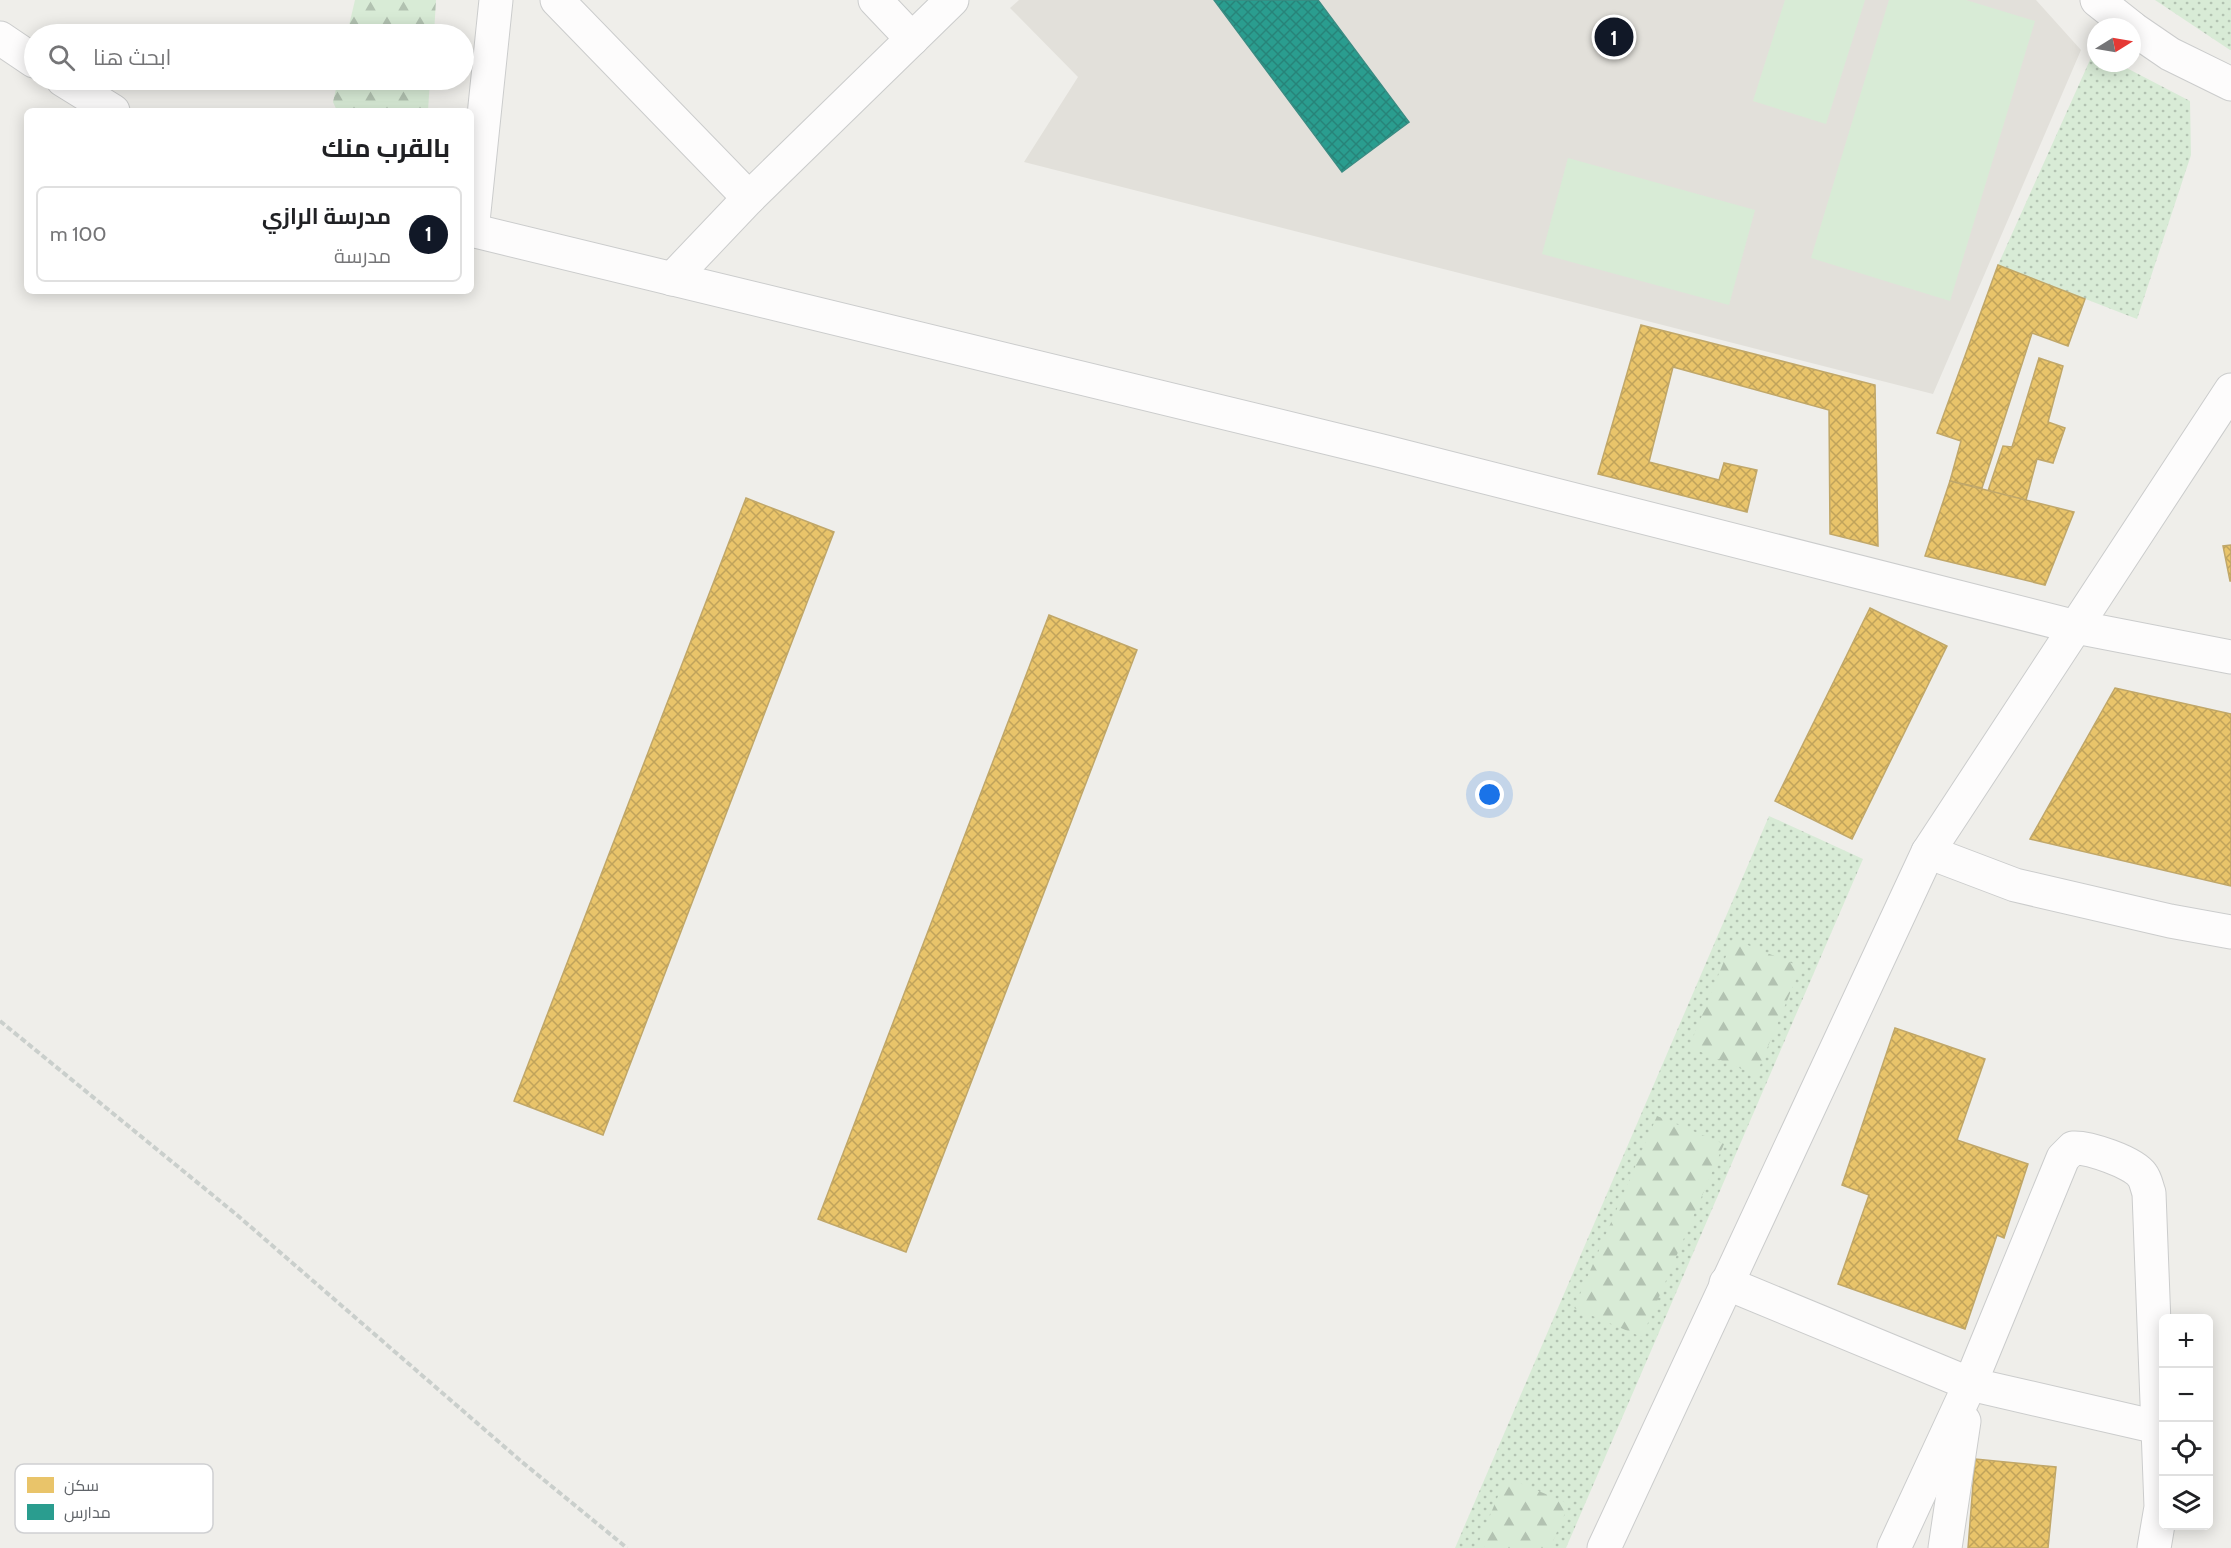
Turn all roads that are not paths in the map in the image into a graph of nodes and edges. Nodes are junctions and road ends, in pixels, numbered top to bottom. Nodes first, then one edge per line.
1 (496, 0) edge
2 (557, 0) edge
3 (875, 0) edge
4 (952, 0) edge
5 (2097, 0) edge
6 (2120, 18) edge
7 (2141, 33) edge
8 (0, 38) edge
9 (912, 39) junction
10 (24, 54) edge
11 (2231, 84) edge
12 (79, 90) edge
13 (108, 108) edge
14 (749, 198) junction
15 (474, 212) edge
16 (474, 231) edge
17 (672, 279) junction
18 (2231, 390) edge
19 (2076, 627) junction
20 (2231, 657) edge
21 (1928, 852) junction
22 (2231, 932) edge
23 (1726, 1283) junction
24 (1970, 1384) junction
25 (2157, 1427) junction
26 (2160, 1476) edge
27 (2160, 1530) edge
28 (2165, 1530) edge
29 (1604, 1548) edge
30 (1894, 1548) edge
31 (1945, 1548) edge
32 (2154, 1548) edge
33 (2167, 1548) edge

1 - 15 street
2 - 14 street
3 - 9 street
4 - 9 street
5 - 6 street
7 - 11 street
8 - 10 street
9 - 14 street
12 - 13 street
14 - 17 street
16 - 17 street
17 - 19 street
18 - 19 street
19 - 20 street
19 - 21 street
21 - 22 street
21 - 23 street
23 - 24 street
23 - 29 street
24 - 25 street
24 - 25 street
24 - 30 street
24 - 31 street
25 - 26 street
27 - 32 street
28 - 33 street

